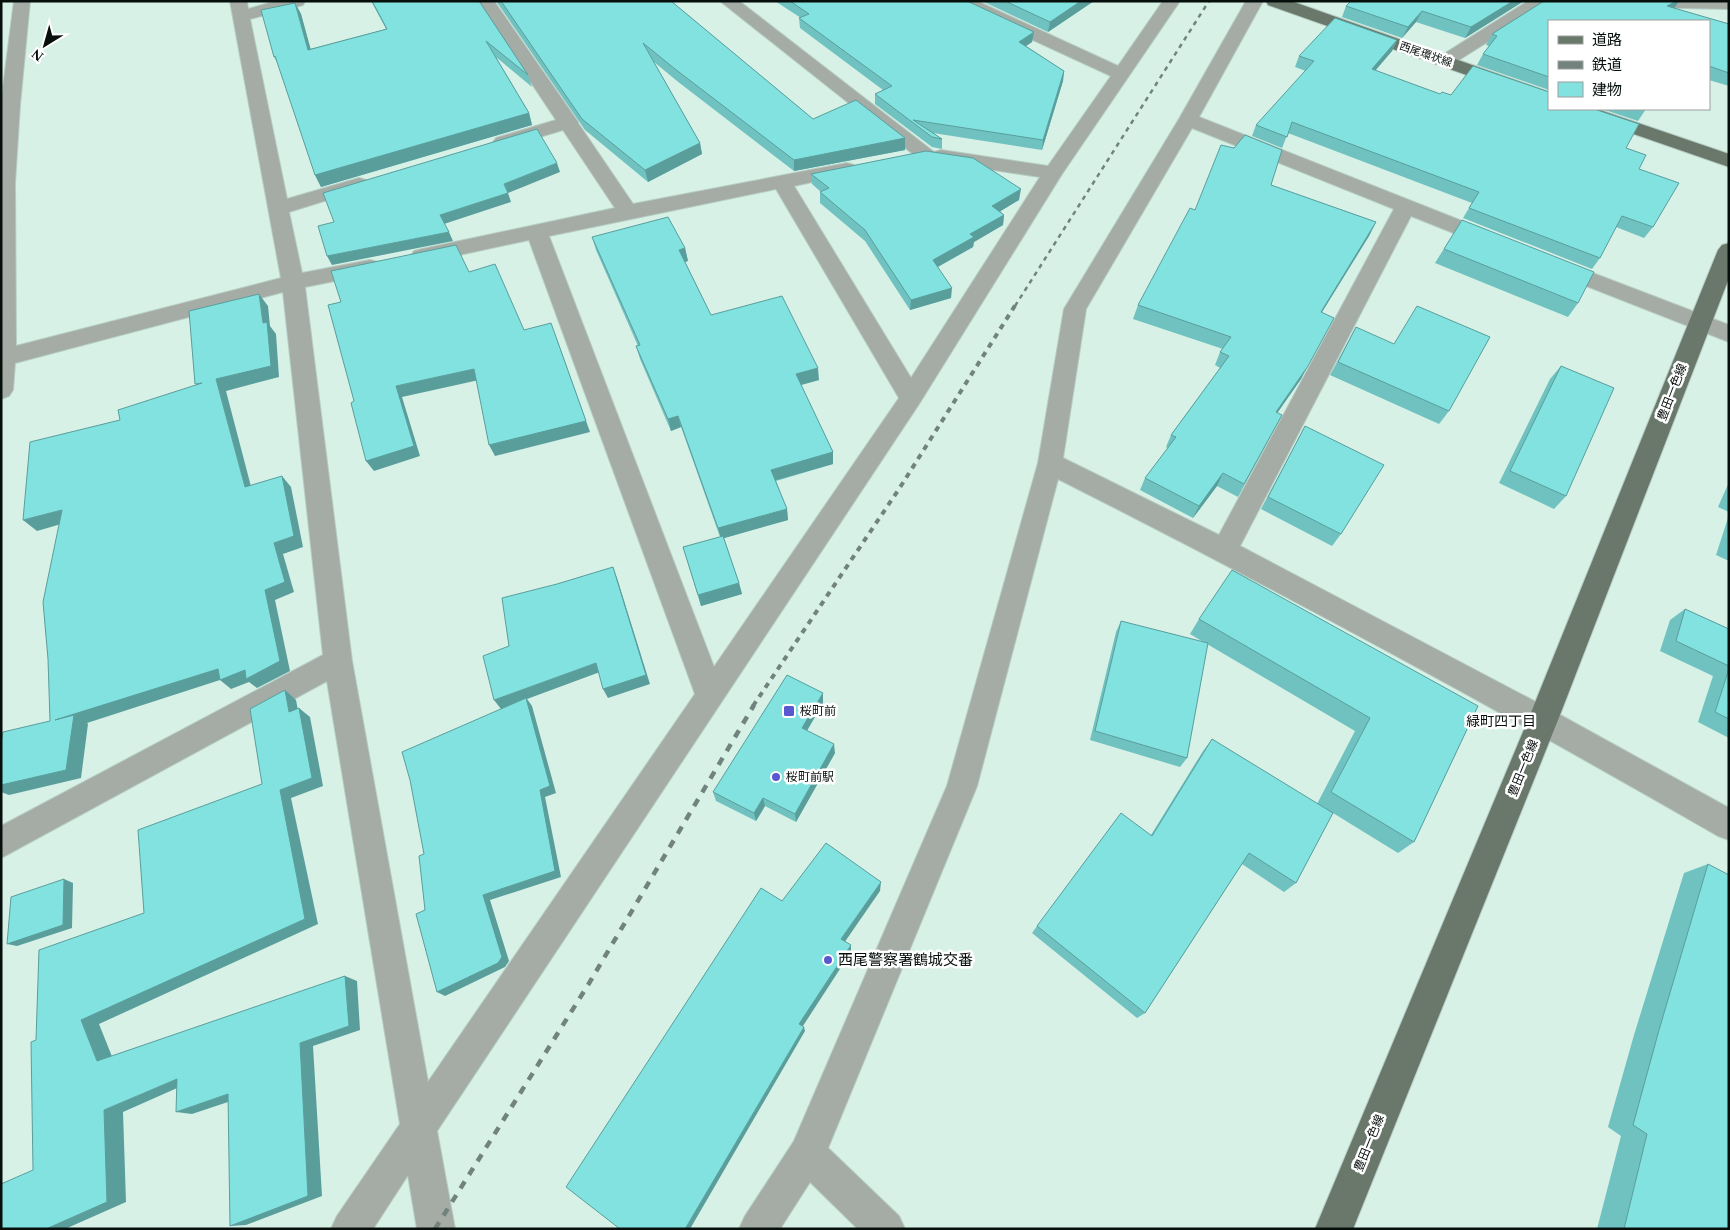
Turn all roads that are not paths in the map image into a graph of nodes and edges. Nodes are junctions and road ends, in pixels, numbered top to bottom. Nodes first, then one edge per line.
1 (22, 1) edge
2 (297, 1) edge
3 (485, 1) edge
4 (728, 1) edge
5 (963, 1) edge
6 (1172, 1) edge
7 (1255, 1) edge
8 (1274, 1) edge
9 (1540, 1) edge
10 (1589, 1) edge
11 (1729, 4) edge
12 (238, 9) edge
13 (1445, 61) junction
14 (1121, 74) junction
15 (6, 91) edge
16 (1548, 98) edge
17 (1583, 110) edge
18 (1188, 119) junction
19 (569, 122) junction
20 (485, 147) edge
21 (925, 154) junction
22 (896, 159) edge
23 (1729, 161) edge
24 (867, 165) edge
25 (1053, 173) junction
26 (372, 180) edge
27 (781, 181) junction
28 (1406, 206) junction
29 (3, 208) edge
30 (279, 208) junction
31 (628, 212) junction
32 (537, 233) junction
33 (1506, 246) edge
34 (1729, 250) edge
35 (1534, 257) edge
36 (293, 282) junction
37 (1699, 322) junction
38 (1729, 334) edge
39 (5, 357) junction
40 (1, 390) edge
41 (911, 398) junction
42 (1050, 464) junction
43 (1224, 550) junction
44 (338, 661) junction
45 (710, 695) junction
46 (1543, 720) junction
47 (1729, 825) edge
48 (1, 844) edge
49 (419, 1128) junction
50 (807, 1154) junction
51 (350, 1229) edge
52 (436, 1229) edge
53 (758, 1229) edge
54 (886, 1229) edge
55 (1334, 1229) edge

1 - 15 street
2 - 12 street
3 - 19 street
4 - 21 street
5 - 14 street
6 - 14 street
7 - 18 street
8 - 13 main road, 西尾環状線
9 - 13 street
10 - 11 street
12 - 30 street
13 - 16 main road, 西尾環状線
14 - 25 street
15 - 29 street
17 - 23 main road
18 - 28 street
18 - 42 street
19 - 20 street
19 - 31 street
21 - 22 street
21 - 25 street
24 - 27 street
25 - 41 street
26 - 30 street
27 - 31 street
27 - 41 street
28 - 33 street
28 - 43 street
29 - 39 street
30 - 36 street
31 - 32 street
32 - 36 street
32 - 45 street
34 - 37 main road, 豊田一色線
35 - 37 street
36 - 39 street
36 - 44 street
37 - 38 street
37 - 46 main road, 豊田一色線
39 - 40 street
41 - 45 street
42 - 43 street
42 - 50 street
43 - 46 street
44 - 48 street
44 - 49 street
45 - 49 street
46 - 47 street
46 - 55 main road, 豊田一色線
49 - 51 street
49 - 52 street
50 - 53 street
50 - 54 street

